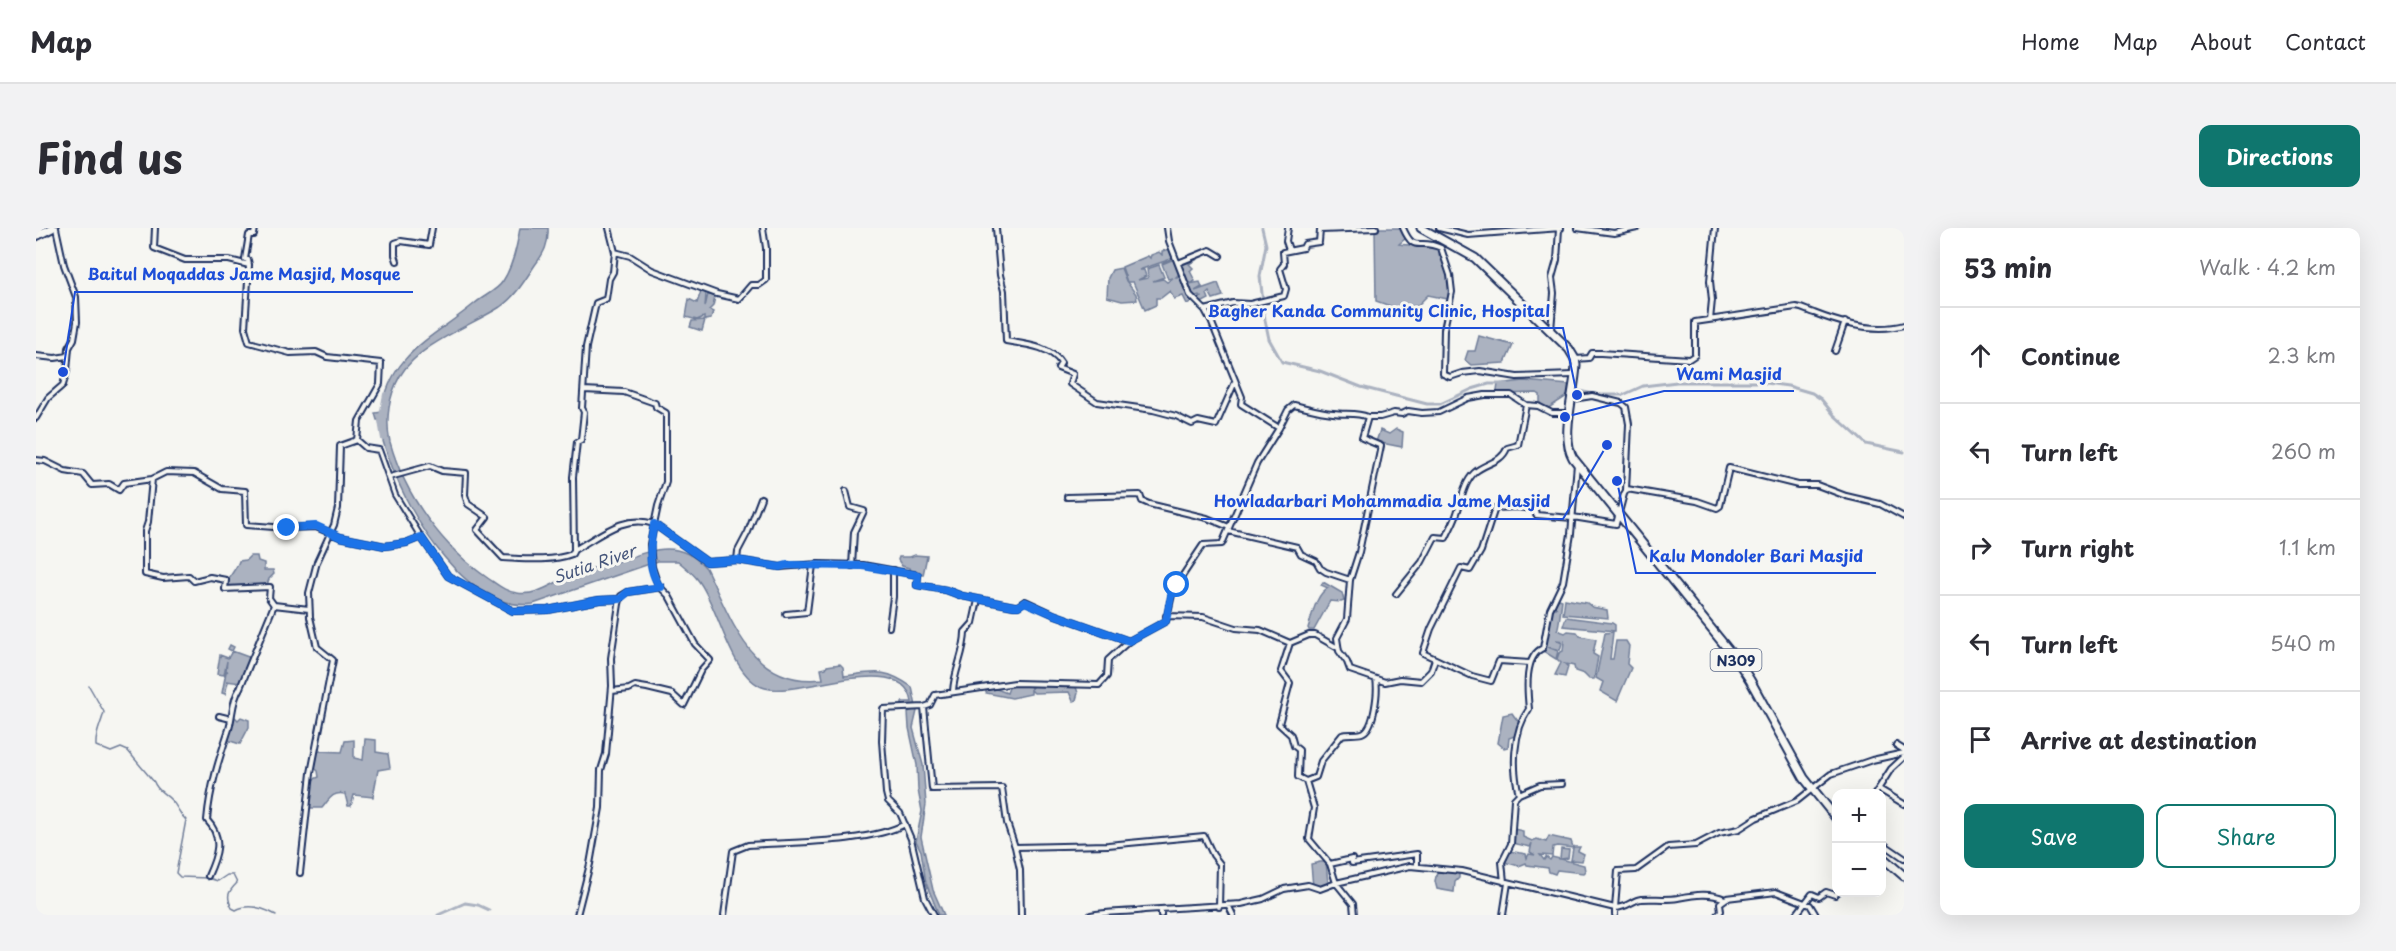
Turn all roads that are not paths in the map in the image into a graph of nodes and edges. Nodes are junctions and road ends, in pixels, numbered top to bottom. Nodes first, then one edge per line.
1 (54, 228) edge
2 (155, 228) edge
3 (255, 228) edge
4 (432, 228) edge
5 (609, 228) edge
6 (763, 228) edge
7 (996, 228) edge
8 (1167, 228) edge
9 (1288, 228) edge
10 (1376, 228) edge
11 (1403, 228) edge
12 (1421, 228) edge
13 (1439, 228) edge
14 (1577, 228) edge
15 (1637, 228) edge
16 (1714, 228) edge
17 (1560, 229) edge
18 (36, 236) edge
19 (1289, 250) junction
20 (615, 252) junction
21 (1220, 256) dead end
22 (397, 261) dead end
23 (1178, 263) junction
24 (249, 265) junction
25 (1205, 310) junction
26 (1710, 320) junction
27 (1845, 322) junction
28 (1904, 325) edge
29 (1551, 331) junction
30 (1835, 351) dead end
31 (36, 356) edge
32 (68, 356) junction
33 (1575, 359) junction
34 (1576, 370) junction
35 (1235, 382) junction
36 (584, 390) junction
37 (1573, 399) junction
38 (1526, 405) junction
39 (1571, 413) junction
40 (1368, 417) junction
41 (36, 418) edge
42 (1279, 428) junction
43 (357, 440) junction
44 (36, 460) edge
45 (1577, 465) junction
46 (392, 476) junction
47 (152, 479) junction
48 (1626, 490) junction
49 (846, 492) dead end
50 (1067, 497) dead end
51 (761, 498) dead end
52 (1619, 515) junction
53 (1572, 517) junction
54 (1904, 517) edge
55 (654, 524) junction
56 (1229, 529) junction
57 (330, 533) junction
58 (421, 537) junction
59 (574, 550) junction
60 (737, 560) junction
61 (813, 565) junction
62 (852, 566) junction
63 (893, 570) junction
64 (1350, 580) junction
65 (661, 587) junction
66 (1396, 594) dead end
67 (620, 599) junction
68 (978, 600) junction
69 (274, 605) junction
70 (309, 609) junction
71 (786, 614) dead end
72 (1166, 616) junction
73 (890, 627) dead end
74 (1129, 641) junction
75 (1290, 643) junction
76 (1339, 648) junction
77 (1435, 659) junction
78 (1530, 663) junction
79 (1473, 672) dead end
80 (1476, 677) junction
81 (1376, 678) junction
82 (612, 691) junction
83 (953, 692) junction
84 (924, 707) junction
85 (219, 716) dead end
86 (231, 719) junction
87 (1896, 745) dead end
88 (1904, 754) edge
89 (1306, 781) junction
90 (1562, 784) dead end
91 (1879, 788) joint
92 (1813, 790) junction
93 (1519, 794) junction
94 (1904, 804) edge
95 (1832, 813) edge
96 (905, 824) junction
97 (1015, 846) junction
98 (1886, 846) edge
99 (1904, 858) edge
100 (1886, 861) edge
101 (1330, 864) junction
102 (1417, 866) junction
103 (300, 873) dead end
104 (208, 876) dead end
105 (1904, 876) edge
106 (1506, 882) junction
107 (1336, 883) junction
108 (1832, 894) edge
109 (1725, 899) junction
110 (1804, 904) junction
111 (1228, 905) junction
112 (1219, 906) junction
113 (1615, 908) junction
114 (1161, 909) junction
115 (577, 915) edge
116 (724, 915) edge
117 (934, 915) edge
118 (1021, 915) edge
119 (1091, 915) edge
120 (1161, 915) edge
121 (1233, 915) edge
122 (1354, 915) edge
123 (1503, 915) edge
124 (1615, 915) edge
125 (1716, 915) edge
126 (1796, 915) edge
127 (1816, 915) edge

1 - 18 highway
1 - 32 street
2 - 24 street
3 - 24 street
4 - 22 street
5 - 20 street
6 - 20 street
7 - 35 street
8 - 23 street
9 - 19 street
10 - 19 street
11 - 34 street
12 - 29 highway
13 - 17 street
14 - 15 street
16 - 26 street
17 - 29 street
19 - 25 street
20 - 36 street
21 - 23 street
23 - 25 street
24 - 43 street
25 - 35 street
26 - 27 street
26 - 33 street
27 - 28 street
27 - 30 street
29 - 33 highway
31 - 32 street
32 - 41 street
33 - 34 highway
34 - 37 highway
35 - 42 street
36 - 55 street
36 - 59 street
37 - 39 highway, N309
37 - 48 street
38 - 39 street
38 - 40 street
38 - 66 street
39 - 45 highway, N309
40 - 42 street
40 - 64 street
42 - 56 street
43 - 46 street
43 - 57 street
44 - 47 street
45 - 52 highway, N309
45 - 53 street
46 - 58 street
46 - 59 street
47 - 57 street
47 - 69 street
48 - 52 street
48 - 54 street
49 - 62 street
50 - 56 street
51 - 60 street
52 - 53 street
52 - 92 highway, N309
53 - 77 street
53 - 78 street
55 - 59 street
55 - 60 street
55 - 65 street
56 - 64 street
56 - 72 street
57 - 58 street
57 - 70 street
58 - 67 street
60 - 61 street
61 - 62 street
61 - 71 street
62 - 63 street
63 - 68 street
63 - 73 street
64 - 76 street
65 - 67 street
65 - 82 street
67 - 82 street
68 - 74 street
68 - 83 street
69 - 70 street
69 - 86 street
70 - 103 street
72 - 74 street
72 - 75 street
74 - 83 street
75 - 76 street
75 - 89 street
76 - 81 street
77 - 80 street
77 - 81 street
78 - 80 street
78 - 93 street
79 - 80 street
81 - 89 street
82 - 115 street
83 - 84 street
84 - 96 street
84 - 97 street
85 - 86 street
86 - 104 street
87 - 88 street
88 - 91 street
88 - 92 street
89 - 101 street
90 - 93 street
91 - 94 street
92 - 95 highway, N309
92 - 113 street
93 - 106 street
96 - 116 street
96 - 117 street
97 - 112 street
97 - 118 street
98 - 99 street
100 - 105 highway
101 - 102 street
101 - 107 street
102 - 106 street
102 - 107 street
106 - 113 street
106 - 123 street
107 - 111 street
107 - 122 street
108 - 110 street
109 - 110 street
109 - 113 street
109 - 125 street
110 - 126 street
110 - 127 street
111 - 112 street
111 - 121 street
112 - 114 street
113 - 124 street
114 - 119 street
114 - 120 street

